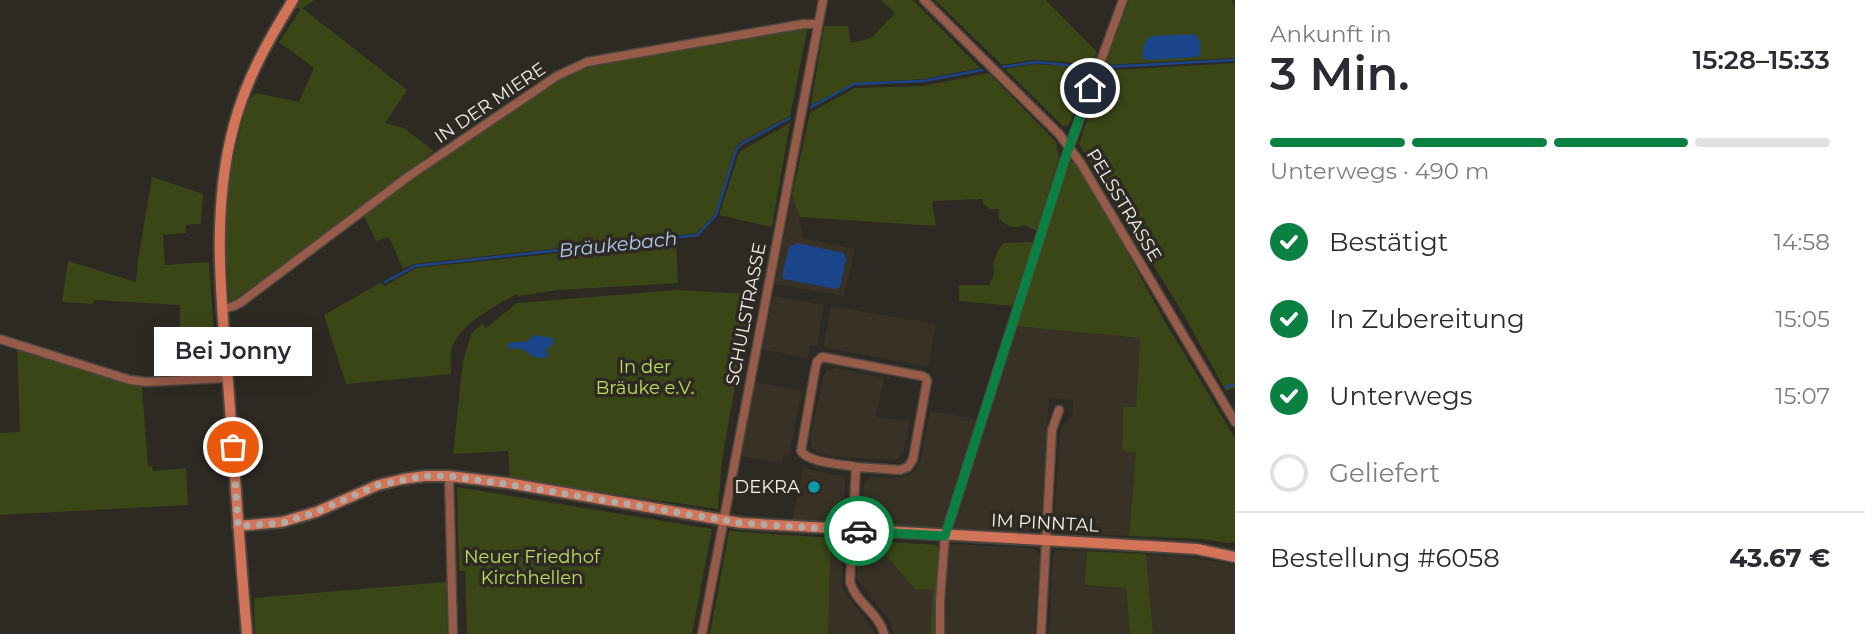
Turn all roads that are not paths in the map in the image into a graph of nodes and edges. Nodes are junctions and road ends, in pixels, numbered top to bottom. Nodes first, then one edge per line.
1 (293, 0) edge
2 (822, 0) edge
3 (924, 0) edge
4 (1123, 0) edge
5 (818, 24) junction
6 (1069, 146) junction
7 (223, 309) junction
8 (0, 339) edge
9 (228, 378) junction
10 (1059, 410) dead end
11 (1235, 422) edge
12 (856, 467) junction
13 (449, 476) junction
14 (723, 520) junction
15 (238, 526) junction
16 (852, 530) junction
17 (945, 536) junction
18 (1046, 540) junction
19 (1235, 557) edge
20 (247, 634) edge
21 (453, 634) edge
22 (702, 634) edge
23 (884, 634) edge
24 (940, 634) edge
25 (1041, 634) edge

1 - 7 main road
2 - 5 street, SCHULSTRASSE
3 - 6 street, PELSSTRASSE
4 - 6 street
5 - 7 street, IN DER MIERE
5 - 14 street, SCHULSTRASSE
6 - 11 street, PELSSTRASSE
6 - 17 street
7 - 9 main road
8 - 9 street
9 - 15 main road
10 - 18 street
12 - 12 street
12 - 16 street
13 - 14 main road, IM PINNTAL
13 - 15 main road, IM PINNTAL
13 - 21 street
14 - 16 main road, IM PINNTAL
14 - 22 street, SCHULSTRASSE
15 - 20 main road
16 - 17 main road, IM PINNTAL
16 - 23 street
17 - 18 main road, IM PINNTAL
17 - 24 street
18 - 19 main road, IM PINNTAL
18 - 25 street

